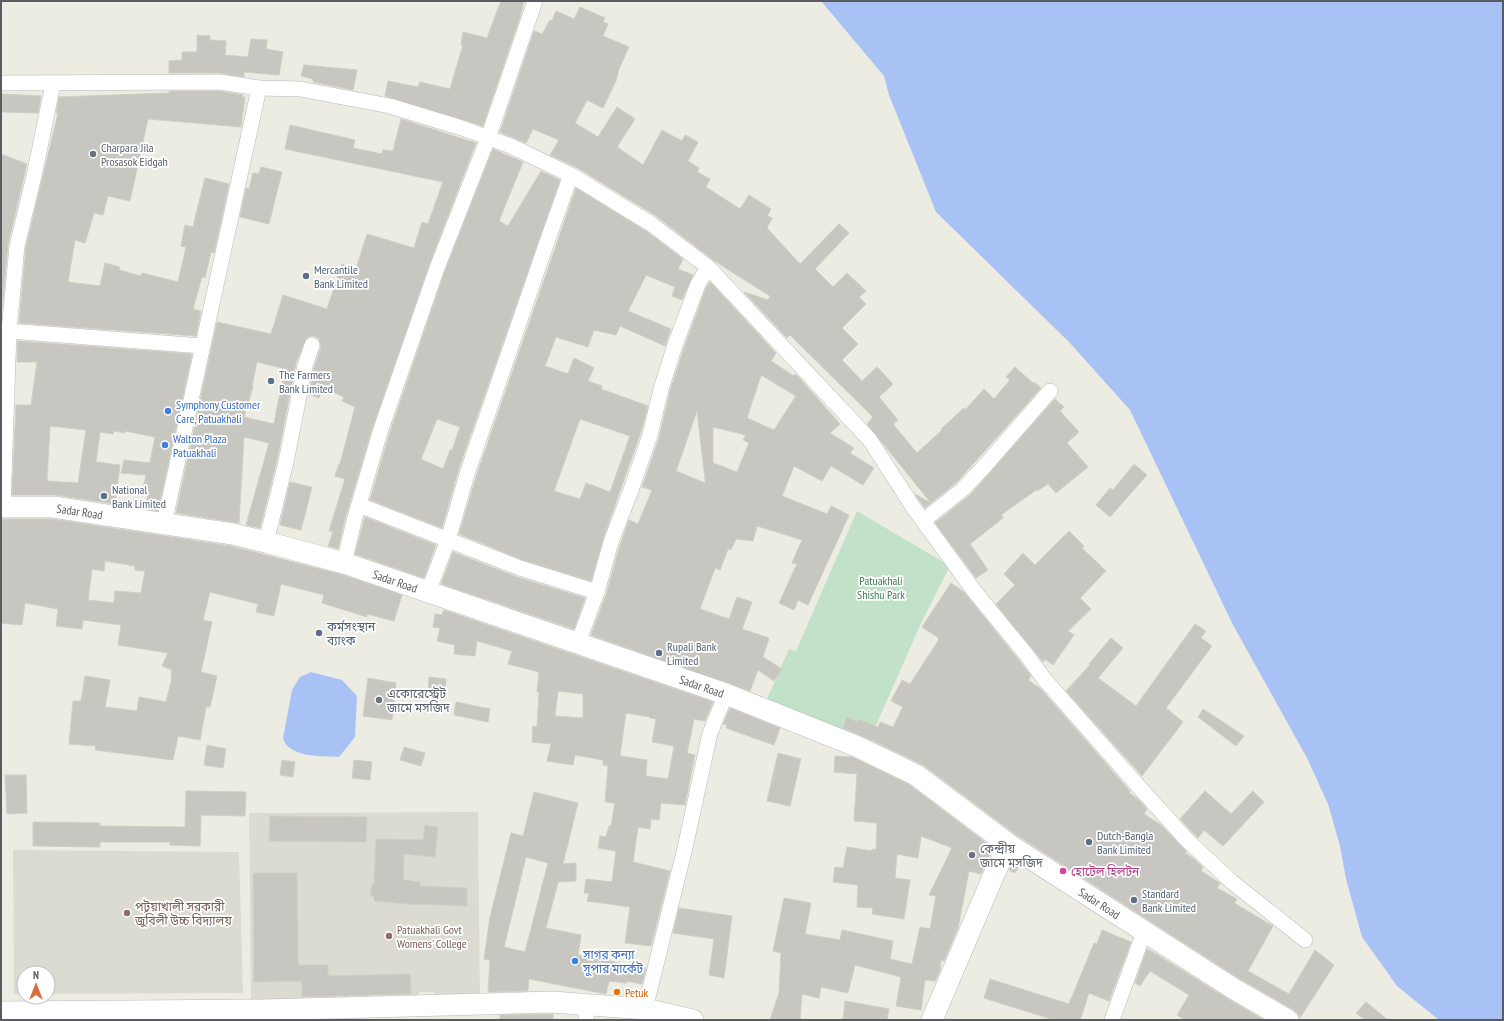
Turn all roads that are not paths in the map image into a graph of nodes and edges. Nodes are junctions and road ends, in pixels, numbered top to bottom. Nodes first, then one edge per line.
1 (535, 1) edge
2 (1, 83) edge
3 (53, 84) junction
4 (259, 88) junction
5 (488, 138) junction
6 (571, 175) junction
7 (708, 266) junction
8 (5, 331) edge
9 (312, 345) dead end
10 (202, 346) junction
11 (1050, 391) dead end
12 (359, 505) junction
13 (2, 507) edge
14 (923, 521) junction
15 (164, 524) junction
16 (448, 540) junction
17 (266, 542) junction
18 (344, 563) junction
19 (428, 592) junction
20 (597, 592) junction
21 (578, 643) junction
22 (726, 694) junction
23 (1008, 844) junction
24 (1144, 932) junction
25 (1305, 940) dead end
26 (645, 1010) junction
27 (1, 1012) edge
28 (586, 1012) edge
29 (263, 1015) edge
30 (693, 1020) edge
31 (932, 1020) edge
32 (1112, 1020) edge
33 (1288, 1020) edge

1 - 5 street
2 - 3 street
3 - 4 street
3 - 8 street
4 - 5 street
4 - 10 street
5 - 6 street
5 - 12 street
6 - 7 street
6 - 16 street
7 - 14 street
7 - 20 street
8 - 10 street
8 - 13 street
9 - 17 street
10 - 15 street
11 - 14 street
12 - 16 street
12 - 18 street
13 - 15 street, Sadar Road
14 - 25 street
15 - 17 street, Sadar Road
16 - 19 street
16 - 20 street
17 - 18 street, Sadar Road
18 - 19 street, Sadar Road
19 - 21 street, Sadar Road
20 - 21 street
21 - 22 street, Sadar Road
22 - 23 street, Sadar Road
22 - 26 street
23 - 24 street, Sadar Road
23 - 31 street
24 - 32 street
24 - 33 street, Sadar Road
26 - 28 street
26 - 30 street
27 - 29 street
28 - 29 street

